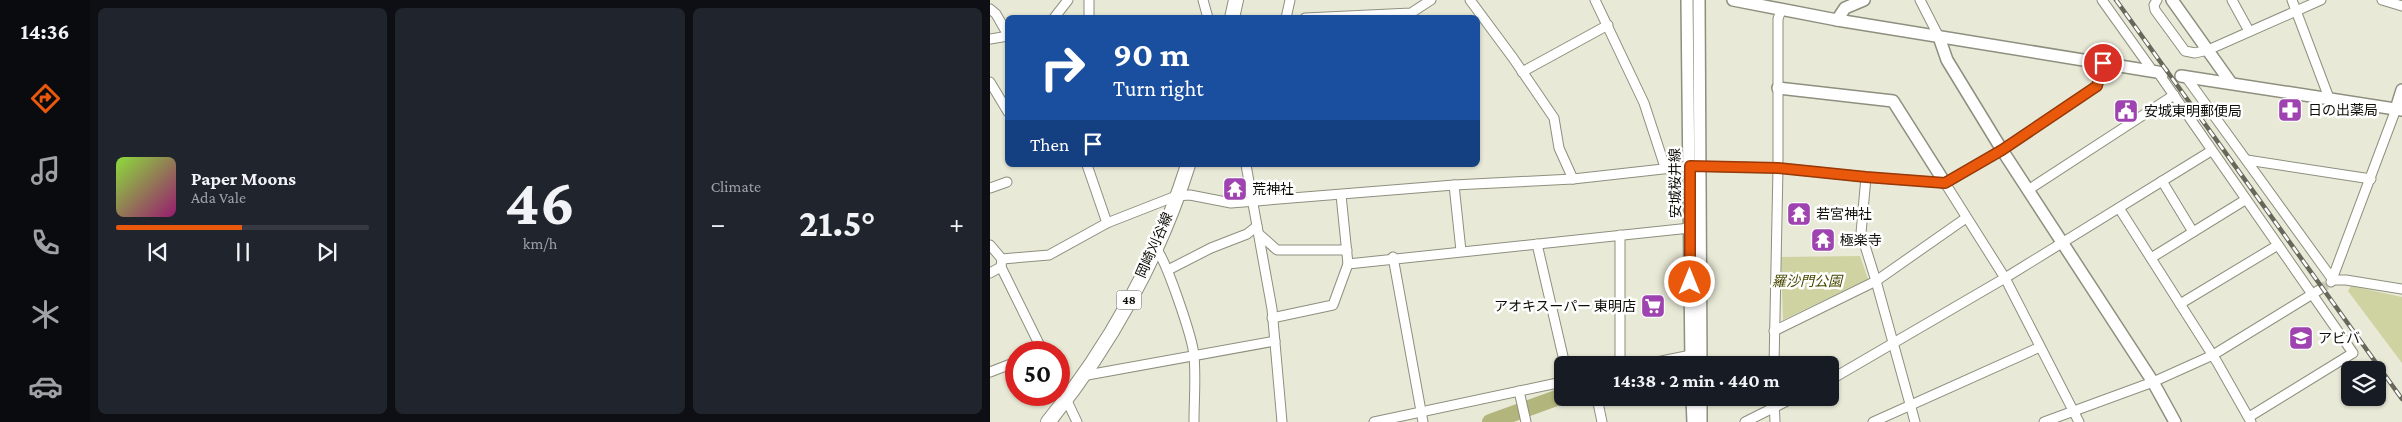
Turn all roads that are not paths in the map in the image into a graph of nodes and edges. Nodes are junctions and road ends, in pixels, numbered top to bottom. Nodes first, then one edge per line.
1 (1068, 0) edge
2 (1089, 0) edge
3 (1203, 0) edge
4 (1236, 0) edge
5 (1290, 0) edge
6 (1431, 0) edge
7 (1470, 0) edge
8 (1594, 0) edge
9 (1688, 0) edge
10 (1699, 0) edge
11 (1733, 0) edge
12 (1864, 0) edge
13 (1920, 0) edge
14 (2102, 0) edge
15 (2157, 0) edge
16 (2172, 0) edge
17 (2232, 0) edge
18 (2292, 0) edge
19 (2321, 0) edge
20 (2382, 0) edge
21 (2402, 6) edge
22 (990, 9) edge
23 (1781, 10) junction
24 (2297, 10) junction
25 (1056, 15) edge
26 (1089, 15) edge
27 (1207, 15) edge
28 (1233, 15) edge
29 (1287, 15) edge
30 (1412, 15) edge
31 (1837, 20) junction
32 (1608, 25) junction
33 (1005, 30) edge
34 (2249, 31) junction
35 (1005, 36) edge
36 (1939, 37) junction
37 (990, 39) edge
38 (2208, 50) junction
39 (2103, 63) junction
40 (2157, 71) junction
41 (1522, 72) junction
42 (2184, 76) joint
43 (990, 82) edge
44 (2232, 84) junction
45 (1778, 88) junction
46 (2402, 90) edge
47 (2174, 95) junction
48 (2329, 98) junction
49 (1005, 107) edge
50 (2399, 110) edge
51 (2002, 150) junction
52 (2211, 151) junction
53 (2247, 160) junction
54 (1694, 166) junction
55 (1089, 167) edge
56 (1187, 167) edge
57 (1246, 167) edge
58 (1665, 168) junction
59 (1778, 168) junction
60 (1866, 177) junction
61 (1573, 179) junction
62 (2371, 179) junction
63 (2162, 181) junction
64 (1007, 182) dead end
65 (1945, 183) junction
66 (1454, 185) junction
67 (990, 188) edge
68 (2028, 190) junction
69 (1176, 196) junction
70 (1341, 196) junction
71 (2245, 200) junction
72 (1252, 202) junction
73 (2119, 208) junction
74 (1966, 218) junction
75 (1107, 223) junction
76 (1690, 228) junction
77 (1258, 230) junction
78 (2193, 232) junction
79 (1620, 235) junction
80 (2062, 242) junction
81 (990, 244) edge
82 (1537, 244) junction
83 (2278, 245) junction
84 (1155, 247) junction
85 (1347, 250) junction
86 (1461, 251) junction
87 (1393, 258) junction
88 (2152, 258) junction
89 (1001, 263) junction
90 (1348, 264) junction
91 (1168, 270) junction
92 (990, 273) edge
93 (2005, 278) junction
94 (1876, 281) junction
95 (2331, 281) junction
96 (2402, 289) edge
97 (2316, 292) junction
98 (2180, 304) junction
99 (1272, 318) junction
100 (1774, 331) junction
101 (1038, 341) edge
102 (1275, 341) junction
103 (1894, 344) junction
104 (2040, 347) junction
105 (1194, 354) junction
106 (2213, 355) junction
107 (1563, 356) edge
108 (1620, 356) edge
109 (1694, 356) edge
110 (1694, 356) edge
111 (1774, 356) edge
112 (1005, 366) edge
113 (990, 372) edge
114 (1839, 375) edge
115 (1082, 376) junction
116 (2153, 382) junction
117 (1554, 384) edge
118 (1519, 391) junction
119 (1070, 395) edge
120 (1911, 405) junction
121 (1062, 406) edge
122 (1070, 406) edge
123 (1599, 406) edge
124 (1692, 406) edge
125 (1701, 406) edge
126 (1779, 406) edge
127 (1774, 409) junction
128 (2075, 411) junction
129 (1422, 412) junction
130 (2250, 419) edge
131 (1048, 422) edge
132 (1077, 422) edge
133 (1194, 422) edge
134 (1282, 422) edge
135 (1374, 422) edge
136 (1423, 422) edge
137 (1526, 422) edge
138 (1602, 422) edge
139 (1693, 422) edge
140 (1702, 422) edge
141 (1745, 422) edge
142 (1775, 422) edge
143 (1873, 422) edge
144 (1915, 422) edge
145 (2044, 422) edge
146 (2079, 422) edge
147 (2175, 422) edge

1 - 25 street
2 - 26 street
3 - 27 street
4 - 28 main road
5 - 29 street
6 - 30 street
7 - 41 street
8 - 32 street
9 - 54 street, 安城桜井線
10 - 54 street, 安城桜井線
11 - 23 street
12 - 31 street
13 - 36 street
14 - 40 street
15 - 38 street
16 - 38 street
17 - 34 street
18 - 24 street
19 - 24 street
20 - 21 street
22 - 33 street
23 - 31 street
23 - 45 street
24 - 34 street
24 - 48 street
31 - 36 street
32 - 41 street
32 - 58 street
34 - 38 street
35 - 37 street
36 - 39 street
36 - 51 street
38 - 44 street
39 - 40 street
39 - 51 street
40 - 47 street
41 - 61 street
42 - 44 street
42 - 53 street
43 - 49 street
44 - 48 street
45 - 59 street
45 - 65 street
46 - 50 street
47 - 52 street
47 - 68 street
48 - 50 street
50 - 62 street
51 - 65 street
51 - 68 street
52 - 63 street
52 - 71 street
53 - 62 street
53 - 95 street
54 - 58 street
54 - 59 street
54 - 76 street, 安城桜井線
54 - 109 street, 安城桜井線
55 - 75 street
56 - 69 main road, 岡崎刈谷線 / 48
57 - 72 street
58 - 61 street
59 - 60 street
59 - 100 street
60 - 65 street
60 - 94 street
61 - 66 street
62 - 95 street
63 - 73 street
63 - 78 street
64 - 67 street
65 - 74 street
66 - 70 street
66 - 86 street
68 - 80 street
69 - 72 street
69 - 75 street
69 - 84 main road, 岡崎刈谷線 / 48
70 - 72 street
70 - 85 street
71 - 78 street
71 - 83 street
72 - 77 street
73 - 80 street
73 - 88 street
74 - 93 street
74 - 94 street
75 - 89 street
76 - 79 street
76 - 110 street, 安城桜井線
77 - 85 street
77 - 91 street
77 - 99 street
78 - 88 street
79 - 82 street
79 - 108 street
80 - 93 street
80 - 116 street
81 - 89 street
82 - 86 street
82 - 107 street
83 - 97 street
83 - 98 street
84 - 91 street
84 - 115 main road, 岡崎刈谷線 / 48
85 - 90 street
86 - 87 street
87 - 90 street
87 - 129 street
88 - 98 street
89 - 92 street
89 - 101 street
90 - 99 street
91 - 105 street
93 - 103 street
93 - 104 street
94 - 100 street
94 - 103 street
95 - 96 street
97 - 106 street
97 - 130 street
98 - 106 street
99 - 102 street
100 - 111 street
102 - 105 street
102 - 134 street
103 - 114 street
103 - 120 street
104 - 120 street
104 - 128 street
105 - 115 street
105 - 133 street
106 - 116 street
106 - 130 street
112 - 113 street
115 - 119 main road, 岡崎刈谷線 / 48
116 - 128 street
116 - 147 street
117 - 118 street
118 - 129 street
118 - 137 street
120 - 143 street
120 - 144 street
121 - 131 main road, 岡崎刈谷線 / 48
122 - 132 street
123 - 138 street
124 - 139 street
125 - 140 street
126 - 127 street
127 - 141 street
127 - 142 street
128 - 145 street
128 - 146 street
129 - 135 street
129 - 136 street

